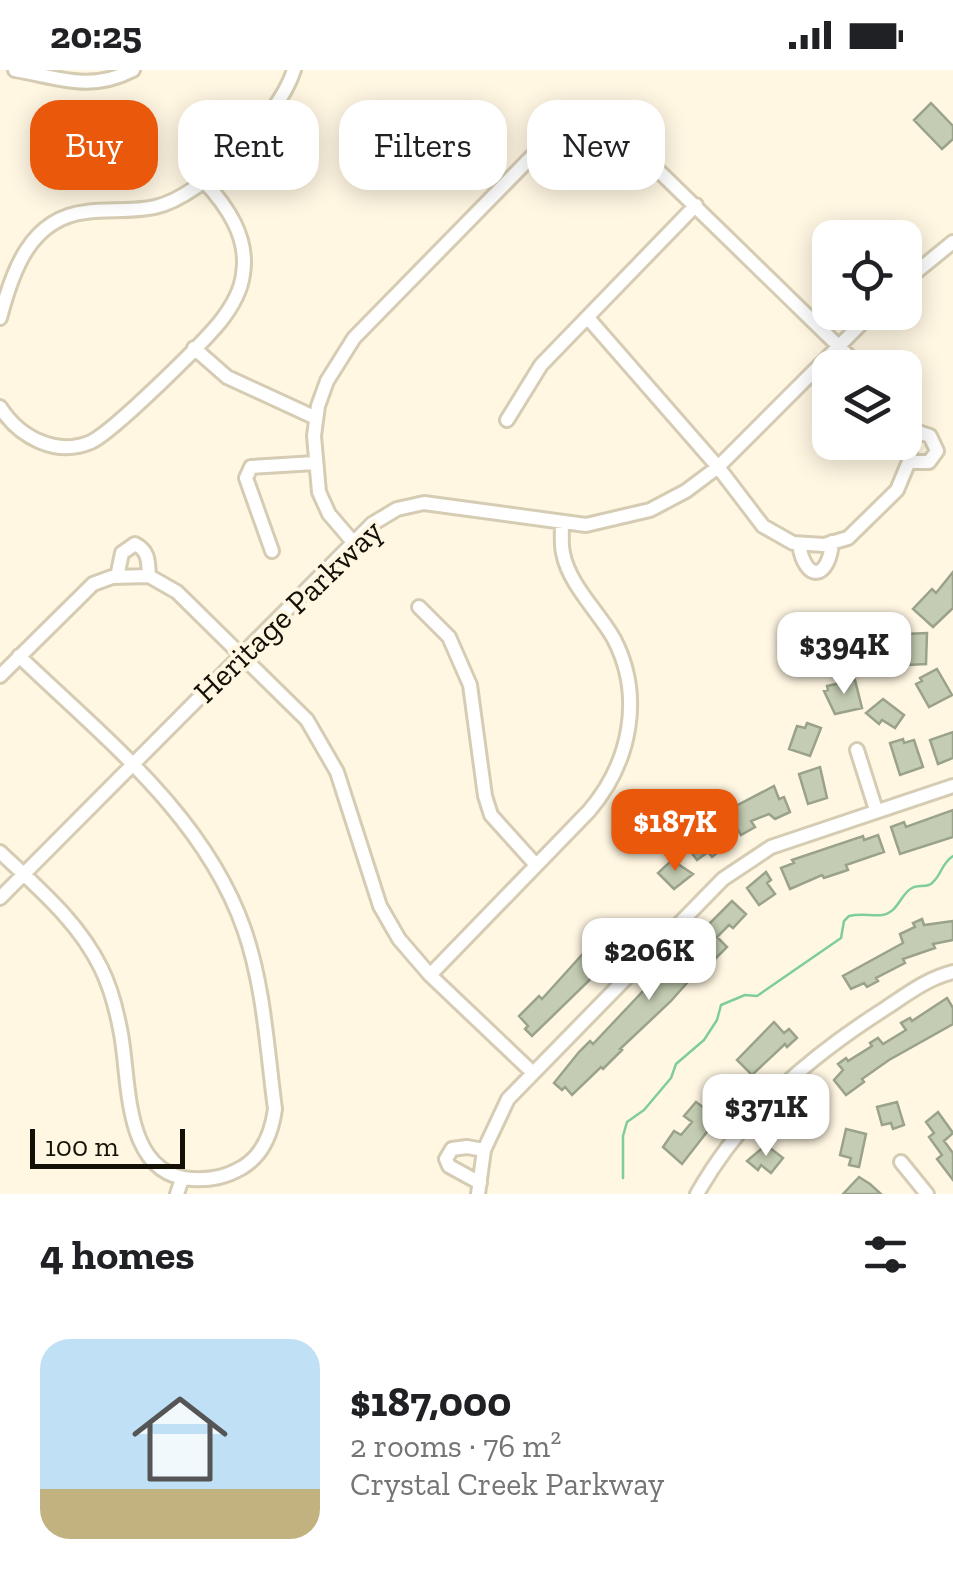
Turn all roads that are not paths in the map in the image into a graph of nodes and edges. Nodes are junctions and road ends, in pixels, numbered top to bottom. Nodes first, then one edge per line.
1 (15, 70) edge
2 (132, 70) edge
3 (294, 70) edge
4 (281, 100) edge
5 (190, 190) edge
6 (210, 190) edge
7 (696, 205) junction
8 (953, 242) edge
9 (922, 268) edge
10 (0, 318) edge
11 (588, 318) junction
12 (856, 330) edge
13 (839, 347) junction
14 (194, 348) junction
15 (842, 350) edge
16 (0, 408) edge
17 (316, 418) junction
18 (507, 420) dead end
19 (922, 431) edge
20 (910, 462) joint
21 (315, 463) junction
22 (718, 467) junction
23 (562, 523) junction
24 (353, 542) junction
25 (832, 542) junction
26 (799, 544) junction
27 (272, 550) dead end
28 (117, 576) junction
29 (150, 576) junction
30 (419, 607) dead end
31 (242, 655) junction
32 (19, 656) junction
33 (0, 676) edge
34 (857, 750) dead end
35 (132, 766) junction
36 (953, 786) edge
37 (876, 810) junction
38 (0, 852) edge
39 (536, 865) junction
40 (24, 876) junction
41 (0, 898) edge
42 (953, 972) edge
43 (430, 975) junction
44 (532, 1072) junction
45 (484, 1150) junction
46 (900, 1162) dead end
47 (182, 1179) junction
48 (479, 1189) edge
49 (176, 1194) edge
50 (697, 1194) edge
51 (927, 1194) edge

1 - 2 street
3 - 4 street
5 - 10 street
6 - 14 street
7 - 11 street
7 - 13 street
7 - 17 street
8 - 9 street
11 - 18 street
11 - 22 street
12 - 13 street, Heritage Parkway
13 - 15 street
13 - 22 street, Heritage Parkway
14 - 16 street
14 - 17 street
17 - 21 street
19 - 20 street
20 - 25 street
21 - 24 street
21 - 27 street
22 - 23 street, Heritage Parkway
22 - 26 street
23 - 24 street, Heritage Parkway
23 - 39 street
24 - 31 street, Heritage Parkway
25 - 26 street
25 - 26 street
28 - 29 street
28 - 29 street
28 - 32 street
29 - 31 street
30 - 39 street
31 - 35 street, Heritage Parkway
31 - 43 street
32 - 33 street
32 - 35 street
34 - 37 street
35 - 40 street, Heritage Parkway
35 - 47 street
36 - 37 street
37 - 44 street
38 - 40 street
39 - 43 street
40 - 41 street, Heritage Parkway
40 - 47 street
42 - 50 street
43 - 44 street
44 - 45 street
45 - 48 street
45 - 48 street
46 - 51 street
47 - 49 street

